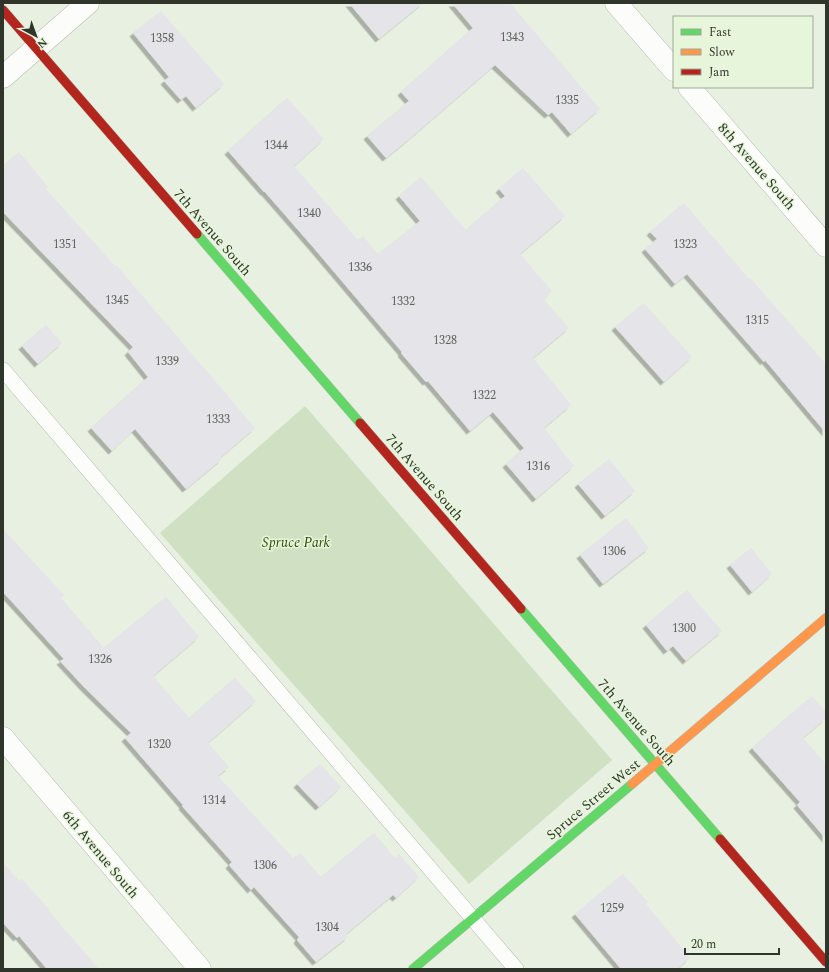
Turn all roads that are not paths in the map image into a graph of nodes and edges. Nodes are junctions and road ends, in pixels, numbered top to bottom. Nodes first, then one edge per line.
1 (88, 3) edge
2 (616, 3) edge
3 (3, 10) edge
4 (36, 49) junction
5 (673, 69) edge
6 (3, 77) edge
7 (690, 88) edge
8 (826, 246) edge
9 (3, 370) edge
10 (826, 618) edge
11 (3, 738) edge
12 (656, 764) junction
13 (472, 919) junction
14 (826, 962) edge
15 (200, 969) edge
16 (413, 969) edge
17 (516, 969) edge

1 - 4 street
2 - 5 street
3 - 4 street, 7th Avenue South
4 - 6 street
4 - 12 street, 7th Avenue South
7 - 8 street, 8th Avenue South
9 - 13 lane
10 - 12 street, Spruce Street West
11 - 15 street, 6th Avenue South
12 - 13 street, Spruce Street West
12 - 14 street, 7th Avenue South
13 - 16 street, Spruce Street West
13 - 17 lane

